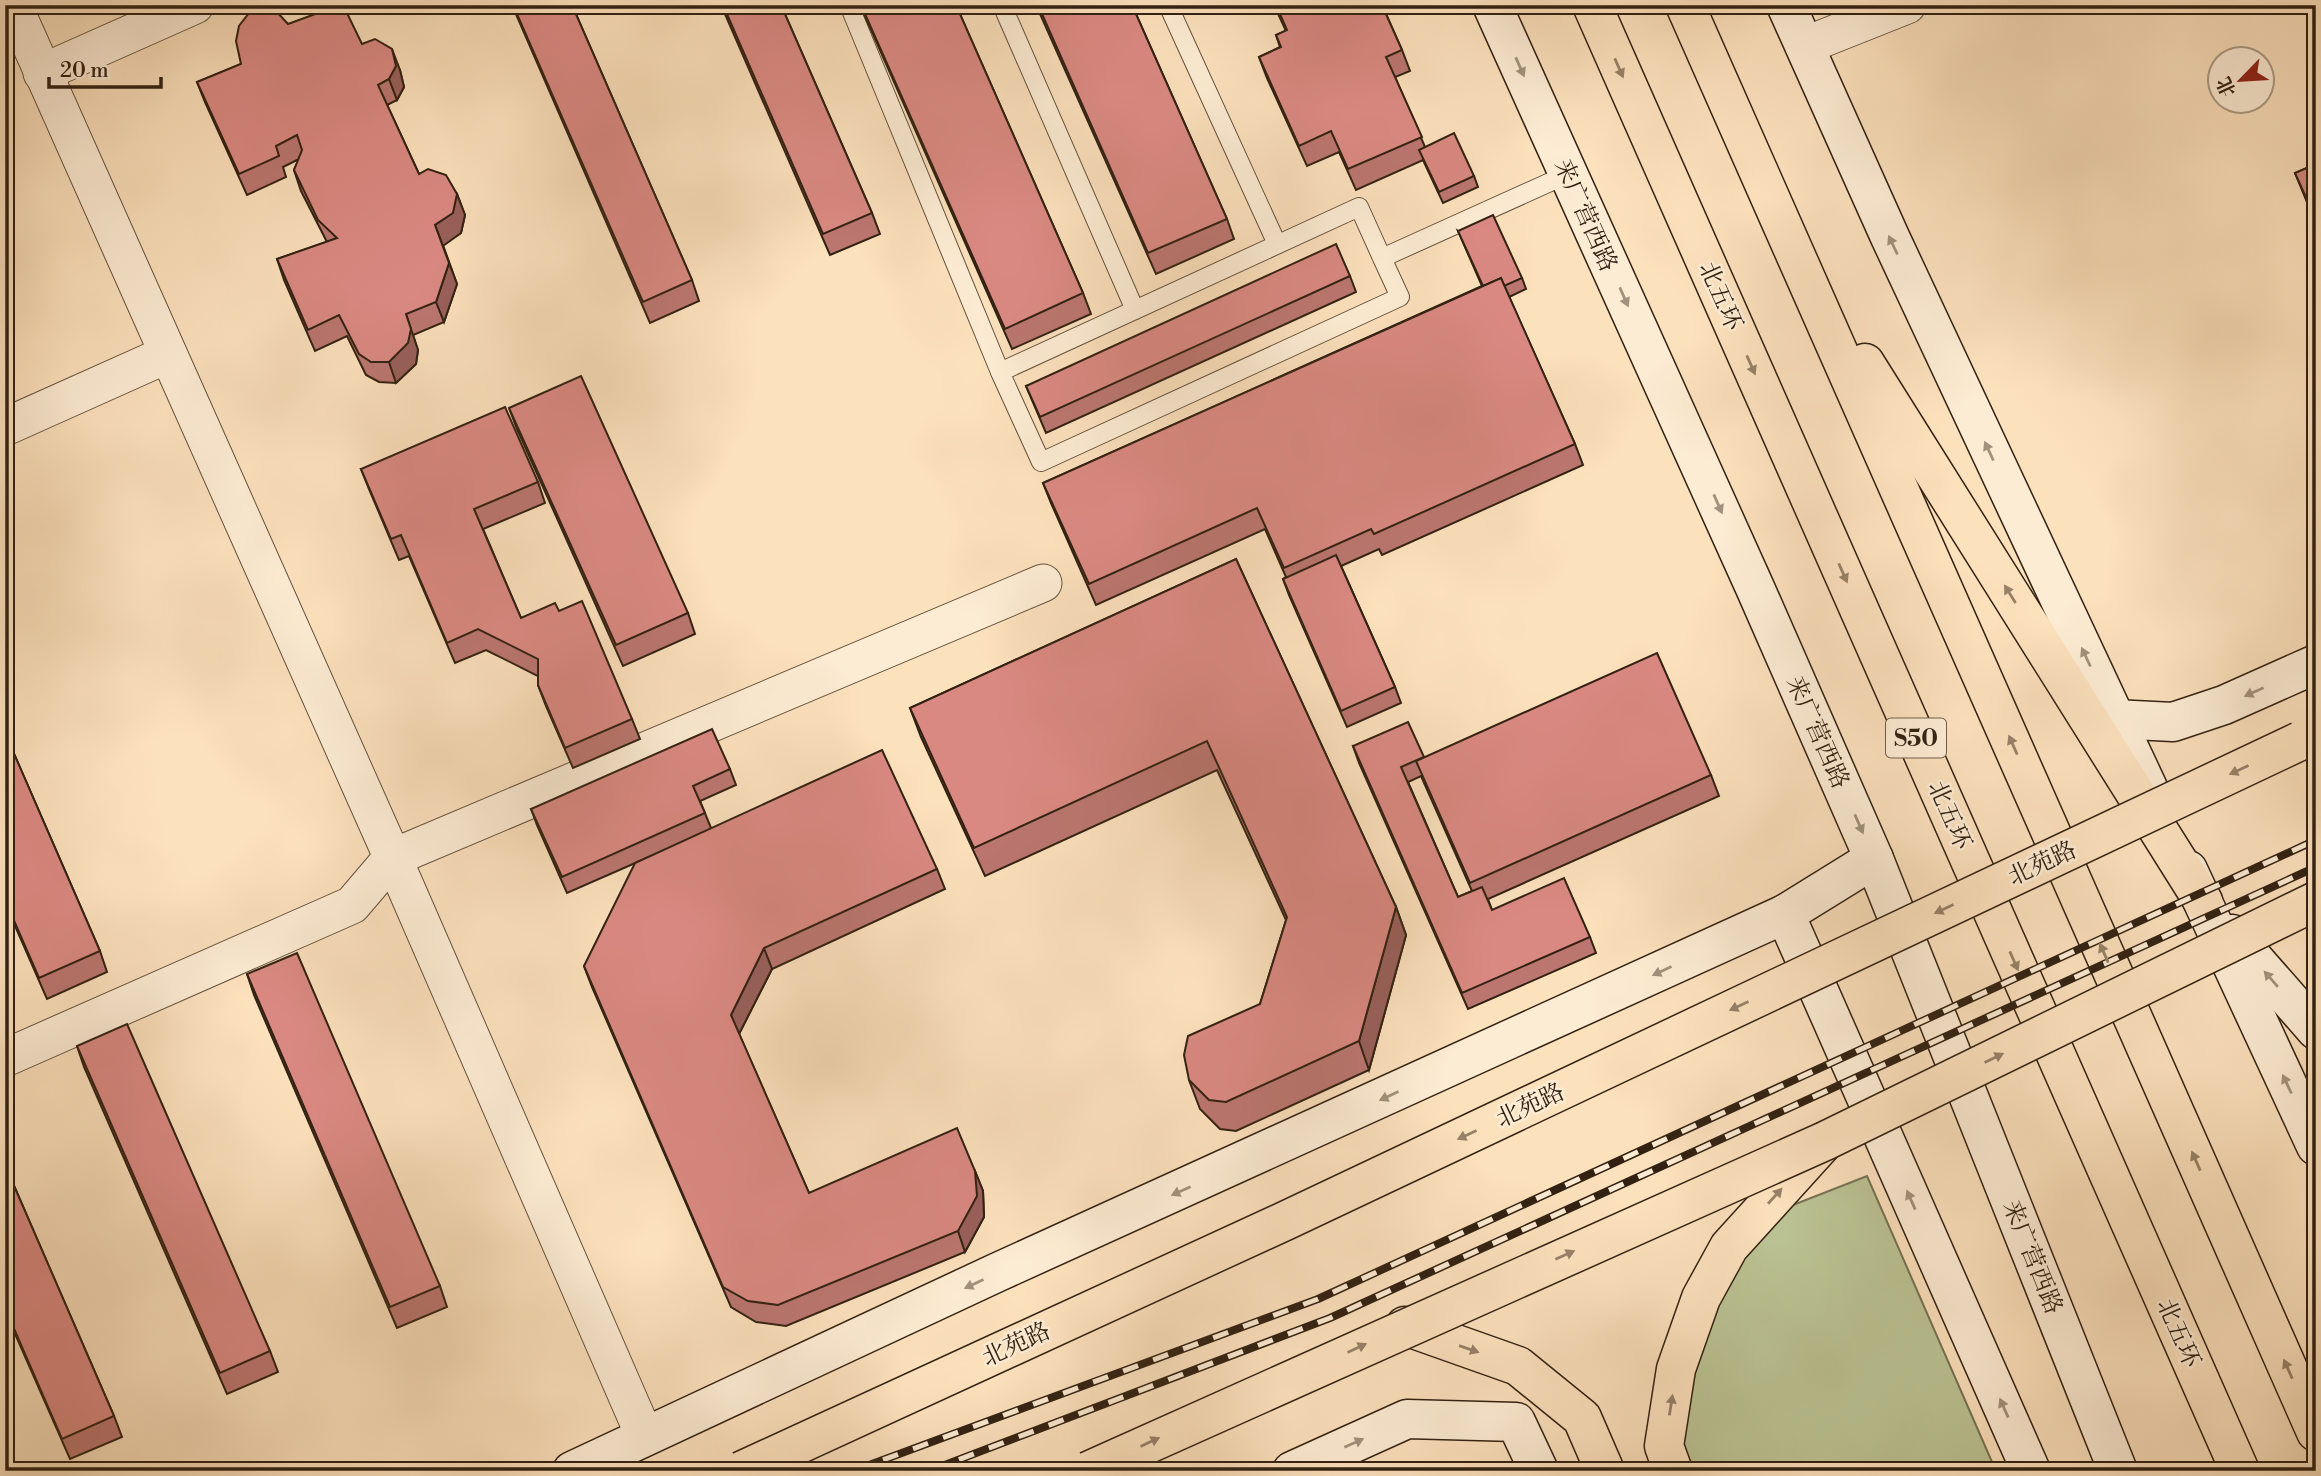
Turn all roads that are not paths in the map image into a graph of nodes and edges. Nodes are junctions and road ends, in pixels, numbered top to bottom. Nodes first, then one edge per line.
1 (13, 5) edge
2 (195, 5) edge
3 (849, 5) edge
4 (1002, 5) edge
5 (1168, 5) edge
6 (1492, 5) edge
7 (1592, 5) edge
8 (1685, 5) edge
9 (1786, 5) edge
10 (1906, 5) edge
11 (1804, 46) junction
12 (42, 73) junction
13 (1568, 174) junction
14 (1277, 244) junction
15 (1795, 252) junction
16 (1382, 258) junction
17 (1135, 310) junction
18 (168, 355) junction
19 (1000, 372) junction
20 (5, 427) edge
21 (1043, 583) dead end
22 (2316, 664) edge
23 (2114, 719) junction
24 (2308, 737) edge
25 (392, 858) junction
26 (1874, 859) junction
27 (2203, 901) junction
28 (2316, 901) edge
29 (1785, 914) junction
30 (2316, 1030) edge
31 (5, 1058) edge
32 (1825, 1140) junction
33 (2316, 1146) edge
34 (1405, 1326) junction
35 (2316, 1432) edge
36 (645, 1437) junction
37 (572, 1471) edge
38 (741, 1471) edge
39 (1088, 1471) edge
40 (1292, 1471) edge
41 (1539, 1471) edge
42 (1605, 1471) edge
43 (1673, 1471) edge
44 (2031, 1471) edge
45 (2118, 1471) edge
46 (2240, 1471) edge

1 - 12 street
2 - 12 street
3 - 19 lane
4 - 17 lane
5 - 14 lane
6 -> 13 street, 来广营西路
7 -> 46 main road, 北五环 / S50
8 - 15 main road
9 - 11 street
10 - 11 street
23 -> 11 street
12 - 18 street
13 - 16 lane
13 -> 26 street, 来广营西路
14 - 16 lane
14 - 17 lane
27 -> 15 main road
35 -> 15 main road
16 - 19 lane
17 - 19 lane
18 - 20 street
18 - 25 street
21 - 25 street
22 -> 23 street
23 - 27 street
24 -> 38 main road, 北苑路, bridge
25 - 31 street
25 - 36 street
26 - 29 street
26 - 45 street, 来广营西路
30 -> 27 street
33 -> 27 street
32 -> 28 main road, bridge
29 -> 36 street
44 -> 29 street
34 -> 32 main road, bridge
43 -> 32 main road
39 -> 34 main road, bridge
34 -> 42 main road
36 - 37 street
40 -> 41 street

